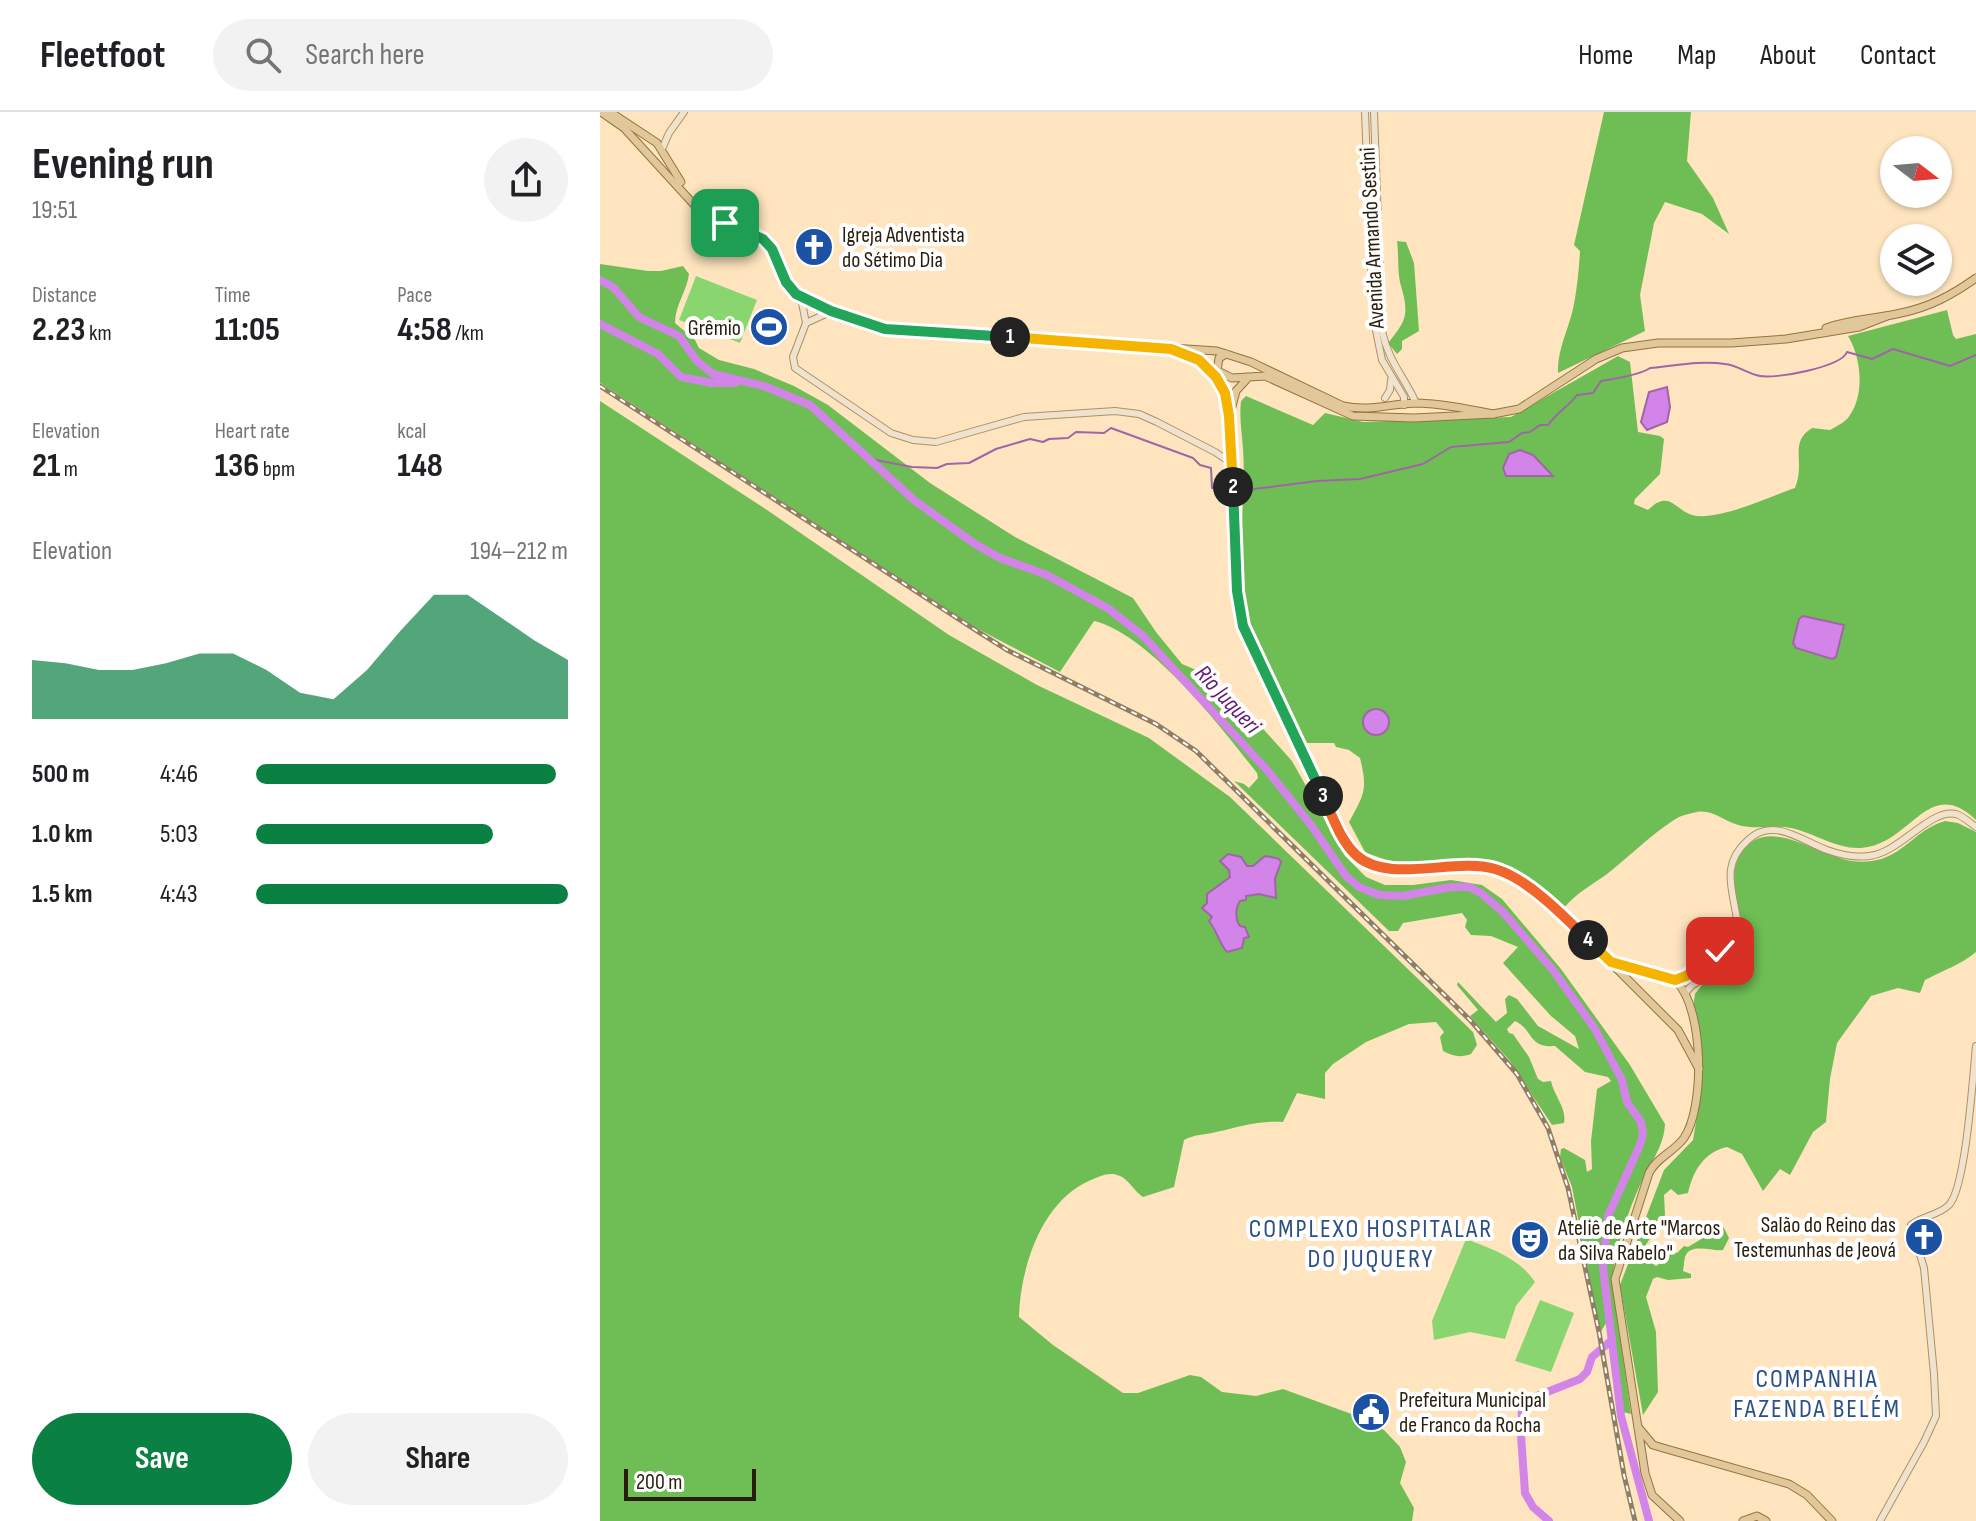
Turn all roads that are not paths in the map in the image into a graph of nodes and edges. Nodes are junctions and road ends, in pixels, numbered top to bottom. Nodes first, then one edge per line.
1 (601, 112) edge
2 (610, 112) edge
3 (684, 112) edge
4 (1365, 112) edge
5 (1374, 112) edge
6 (673, 128) junction
7 (652, 140) junction
8 (662, 149) junction
9 (644, 152) junction
10 (650, 158) junction
11 (709, 215) junction
12 (1976, 278) edge
13 (796, 294) junction
14 (832, 311) junction
15 (806, 323) junction
16 (1171, 349) junction
17 (1229, 353) junction
18 (1199, 360) junction
19 (1217, 371) junction
20 (1391, 376) junction
21 (1250, 377) junction
22 (1225, 393) junction
23 (1385, 398) dead end
24 (1416, 403) junction
25 (1404, 405) junction
26 (1493, 414) junction
27 (1229, 416) junction
28 (1414, 418) junction
29 (1232, 468) junction
30 (1976, 827) edge
31 (1714, 956) junction
32 (1736, 956) junction
33 (1611, 962) junction
34 (1643, 971) junction
35 (1724, 973) junction
36 (1675, 980) junction
37 (1634, 986) junction
38 (1685, 994) junction
39 (1695, 1028) junction
40 (1682, 1036) junction
41 (1976, 1046) edge
42 (1699, 1069) junction
43 (1638, 1427) junction
44 (1653, 1445) junction
45 (1641, 1454) junction
46 (1680, 1521) edge
47 (1743, 1521) edge
48 (1766, 1521) edge
49 (1832, 1521) edge
50 (1880, 1521) edge

1 - 9 main road
2 - 7 main road
3 - 6 street
4 - 20 street, Avenida Armando Sestini
5 - 24 street, Avenida Armando Sestini
6 - 7 street
6 - 8 street
7 - 8 main road
7 - 9 main road
8 - 10 main road
8 - 11 main road
9 - 10 main road
10 - 11 main road
11 - 13 main road
12 - 26 main road
13 - 14 main road
13 - 15 street
14 - 15 street
14 - 16 main road
15 - 29 street
16 - 17 main road
16 - 18 main road
17 - 19 main road
17 - 25 main road
18 - 19 main road
18 - 22 main road
19 - 21 main road
19 - 22 main road
20 - 23 street
20 - 25 street, Avenida Armando Sestini
21 - 27 main road
21 - 28 main road
22 - 27 main road
24 - 25 main road
24 - 26 main road
24 - 28 main road
26 - 28 main road
27 - 29 main road
29 - 33 main road
30 - 32 street
31 - 32 street
31 - 35 street
31 - 36 street
32 - 35 street
33 - 34 main road
33 - 37 main road
34 - 36 main road
34 - 37 main road
35 - 38 street
36 - 38 main road
37 - 40 main road
38 - 39 main road
39 - 40 main road
39 - 42 main road
40 - 42 main road
41 - 50 street
42 - 43 main road
43 - 44 main road
43 - 45 main road
44 - 45 main road
44 - 49 main road
45 - 46 main road
47 - 48 main road

